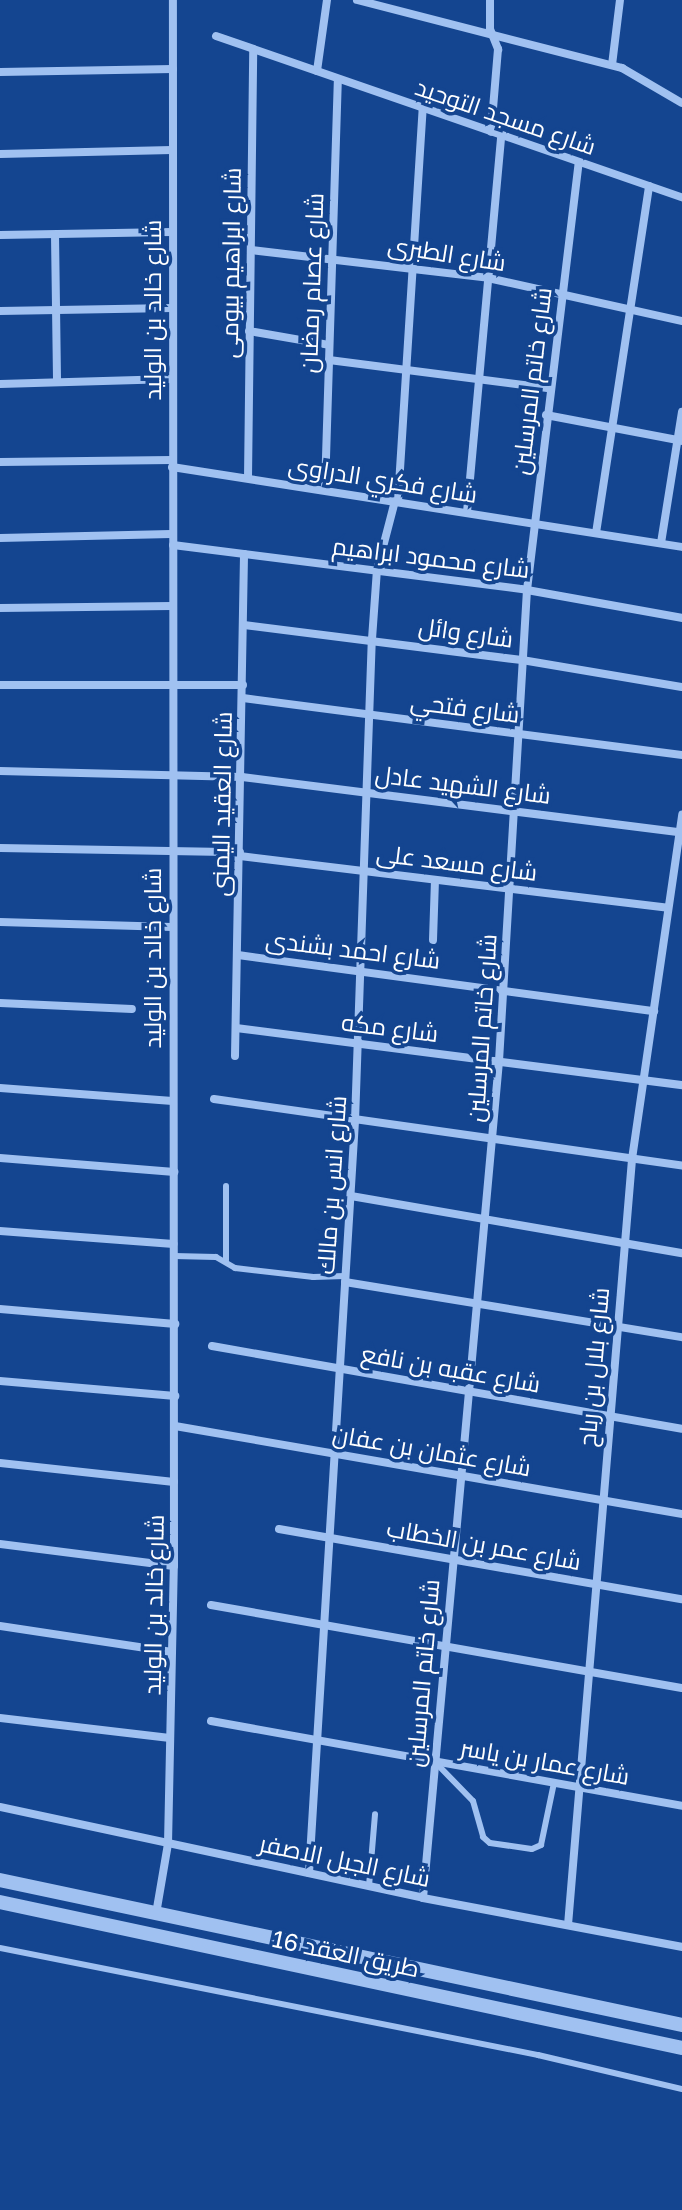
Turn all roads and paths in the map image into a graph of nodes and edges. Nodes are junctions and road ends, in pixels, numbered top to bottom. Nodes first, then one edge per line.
1 (173, 0) edge
2 (327, 0) edge
3 (357, 0) edge
4 (490, 0) edge
5 (620, 0) edge
6 (492, 35) junction
7 (216, 36) dead end
8 (253, 49) junction
9 (612, 65) junction
10 (173, 69) junction
11 (317, 71) junction
12 (0, 72) edge
13 (338, 79) junction
14 (682, 103) edge
15 (423, 109) junction
16 (496, 134) junction
17 (172, 150) junction
18 (0, 154) edge
19 (579, 162) junction
20 (649, 186) junction
21 (682, 197) edge
22 (172, 232) junction
23 (0, 235) edge
24 (55, 235) junction
25 (251, 250) junction
26 (332, 257) junction
27 (413, 267) junction
28 (488, 278) junction
29 (562, 292) junction
30 (630, 307) junction
31 (172, 308) junction
32 (56, 310) junction
33 (0, 311) edge
34 (682, 321) edge
35 (249, 331) junction
36 (329, 345) junction
37 (329, 360) junction
38 (407, 370) junction
39 (172, 379) junction
40 (479, 379) junction
41 (57, 382) junction
42 (0, 384) edge
43 (549, 388) junction
44 (682, 412) edge
45 (546, 415) junction
46 (612, 427) junction
47 (680, 440) edge
48 (0, 462) edge
49 (172, 464) junction
50 (248, 478) junction
51 (325, 489) junction
52 (396, 501) junction
53 (467, 512) junction
54 (534, 523) junction
55 (596, 533) junction
56 (171, 534) junction
57 (0, 538) edge
58 (661, 543) junction
59 (173, 545) junction
60 (682, 547) edge
61 (244, 554) junction
62 (377, 570) junction
63 (527, 590) junction
64 (172, 606) junction
65 (0, 608) edge
66 (682, 618) edge
67 (244, 625) junction
68 (372, 639) junction
69 (522, 660) junction
70 (0, 685) edge
71 (171, 685) junction
72 (243, 685) junction
73 (682, 687) edge
74 (243, 698) junction
75 (369, 715) junction
76 (520, 734) junction
77 (682, 755) edge
78 (0, 771) edge
79 (171, 774) junction
80 (242, 777) junction
81 (367, 792) junction
82 (517, 811) junction
83 (682, 815) edge
84 (678, 832) junction
85 (0, 848) edge
86 (171, 851) junction
87 (240, 854) junction
88 (365, 871) junction
89 (435, 880) junction
90 (512, 889) junction
91 (668, 908) junction
92 (0, 922) edge
93 (172, 927) junction
94 (433, 940) dead end
95 (238, 955) junction
96 (362, 971) junction
97 (505, 990) junction
98 (0, 1003) edge
99 (132, 1009) dead end
100 (654, 1011) junction
101 (236, 1028) junction
102 (359, 1044) junction
103 (235, 1056) dead end
104 (499, 1061) junction
105 (643, 1080) junction
106 (682, 1085) edge
107 (0, 1088) edge
108 (214, 1099) dead end
109 (173, 1101) junction
110 (355, 1121) junction
111 (493, 1138) junction
112 (0, 1158) edge
113 (632, 1159) junction
114 (682, 1166) edge
115 (174, 1172) junction
116 (226, 1186) dead end
117 (351, 1196) junction
118 (485, 1221) junction
119 (0, 1231) edge
120 (174, 1244) junction
121 (624, 1244) junction
122 (682, 1253) edge
123 (174, 1256) junction
124 (226, 1260) junction
125 (345, 1279) junction
126 (477, 1303) junction
127 (0, 1309) edge
128 (175, 1324) junction
129 (617, 1325) junction
130 (682, 1337) edge
131 (212, 1346) dead end
132 (340, 1368) junction
133 (0, 1381) edge
134 (470, 1391) junction
135 (175, 1396) junction
136 (608, 1416) junction
137 (175, 1426) junction
138 (682, 1429) edge
139 (335, 1453) junction
140 (0, 1463) edge
141 (462, 1475) junction
142 (174, 1482) junction
143 (601, 1499) junction
144 (682, 1514) edge
145 (279, 1529) dead end
146 (329, 1538) junction
147 (0, 1544) edge
148 (453, 1559) junction
149 (174, 1566) junction
150 (593, 1584) junction
151 (682, 1599) edge
152 (211, 1605) dead end
153 (324, 1625) junction
154 (0, 1626) edge
155 (444, 1646) junction
156 (172, 1652) junction
157 (587, 1671) junction
158 (682, 1688) edge
159 (0, 1718) edge
160 (211, 1721) dead end
161 (170, 1738) junction
162 (317, 1740) junction
163 (434, 1761) junction
164 (554, 1783) junction
165 (578, 1787) junction
166 (682, 1806) edge
167 (0, 1807) edge
168 (375, 1814) dead end
169 (168, 1844) junction
170 (309, 1873) junction
171 (0, 1880) edge
172 (369, 1886) junction
173 (423, 1898) junction
174 (0, 1902) edge
175 (156, 1914) junction
176 (568, 1925) junction
177 (682, 1947) edge
178 (0, 1948) edge
179 (682, 2025) edge
180 (682, 2048) edge
181 (682, 2089) edge

1 - 10 street, شارع خالد بن الوليد
2 - 11 street
3 - 6 street
4 - 6 street
5 - 9 street
6 - 9 street
6 - 16 street
7 - 8 street, شارع مسجد التوحيد
8 - 11 street, شارع مسجد التوحيد
8 - 25 street, شارع ابراهيم بيومى
9 - 14 street
10 - 12 street
10 - 17 street, شارع خالد بن الوليد
11 - 13 street, شارع مسجد التوحيد
13 - 15 street, شارع مسجد التوحيد
13 - 26 street, شارع عصام رمضان
15 - 16 street, شارع مسجد التوحيد
15 - 27 street, شارع انس بن مالك
16 - 19 street, شارع مسجد التوحيد
16 - 28 street
17 - 18 street
17 - 22 street, شارع خالد بن الوليد
19 - 20 street, شارع مسجد التوحيد
19 - 29 street, شارع خاتم المرسلين
20 - 21 street, شارع مسجد التوحيد
20 - 30 street
22 - 24 street
22 - 31 street, شارع خالد بن الوليد
23 - 24 street
24 - 32 street
25 - 26 street, شارع الطبرى
25 - 35 street, شارع ابراهيم بيومى
26 - 27 street, شارع الطبرى
26 - 36 street, شارع عصام رمضان
27 - 28 street, شارع الطبرى
27 - 38 street, شارع انس بن مالك
28 - 29 street, شارع الطبرى
28 - 40 street
29 - 30 street, شارع الطبرى
29 - 43 street, شارع خاتم المرسلين
30 - 34 street, شارع الطبرى
30 - 46 street
31 - 32 street
31 - 39 street, شارع خالد بن الوليد
32 - 33 street
32 - 41 street
35 - 36 street
35 - 50 street, شارع ابراهيم بيومى
36 - 37 street, شارع عصام رمضان
37 - 38 street
37 - 51 street, شارع عصام رمضان
38 - 40 street
38 - 52 street, شارع انس بن مالك
39 - 41 street
39 - 49 street, شارع خالد بن الوليد
40 - 43 street
40 - 53 street
41 - 42 street
43 - 45 street, شارع خاتم المرسلين
44 - 47 street
45 - 46 street
45 - 54 street, شارع خاتم المرسلين
46 - 47 street
46 - 55 street
47 - 58 street
48 - 49 street, شارع فكري الدراوى
49 - 50 street, شارع فكري الدراوى
49 - 56 street, شارع خالد بن الوليد
50 - 51 street, شارع فكري الدراوى
51 - 52 street, شارع فكري الدراوى
52 - 53 street, شارع فكري الدراوى
52 - 62 street, شارع انس بن مالك
53 - 54 street, شارع فكري الدراوى
54 - 55 street, شارع فكري الدراوى
54 - 63 street, شارع خاتم المرسلين
55 - 58 street, شارع فكري الدراوى
56 - 57 street
56 - 59 street, شارع خالد بن الوليد
58 - 60 street, شارع فكري الدراوى
59 - 61 street, شارع محمود ابراهيم
59 - 64 street, شارع خالد بن الوليد
61 - 62 street, شارع محمود ابراهيم
61 - 67 street, شارع العقيد اليمنى
62 - 63 street, شارع محمود ابراهيم
62 - 68 street, شارع انس بن مالك
63 - 66 street, شارع محمود ابراهيم
63 - 69 street, شارع خاتم المرسلين
64 - 65 street
64 - 71 street, شارع خالد بن الوليد
67 - 68 street, شارع وائل
67 - 72 street, شارع العقيد اليمنى
68 - 69 street, شارع وائل
68 - 75 street, شارع انس بن مالك
69 - 73 street, شارع وائل
69 - 76 street, شارع خاتم المرسلين
70 - 71 street
71 - 72 street
71 - 79 street, شارع خالد بن الوليد
72 - 74 street, شارع العقيد اليمنى
74 - 75 street, شارع فتحي
74 - 80 street, شارع العقيد اليمنى
75 - 76 street, شارع فتحي
75 - 81 street, شارع انس بن مالك
76 - 77 street, شارع فتحي
76 - 82 street, شارع خاتم المرسلين
78 - 79 street, شارع الشهيد عادل
79 - 80 street, شارع الشهيد عادل
79 - 86 street, شارع خالد بن الوليد
80 - 81 street, شارع الشهيد عادل
80 - 87 street, شارع العقيد اليمنى
81 - 82 street, شارع الشهيد عادل
81 - 88 street, شارع انس بن مالك
82 - 84 street, شارع الشهيد عادل
82 - 90 street, شارع خاتم المرسلين
83 - 84 street, شارع بلال بن رباح
84 - 91 street, شارع بلال بن رباح
85 - 86 street, شارع مسعد على
86 - 87 street, شارع مسعد على
86 - 93 street, شارع خالد بن الوليد
87 - 88 street, شارع مسعد على
87 - 95 street, شارع العقيد اليمنى
88 - 89 street, شارع مسعد على
88 - 96 street, شارع انس بن مالك
89 - 90 street, شارع مسعد على
89 - 94 street
90 - 91 street, شارع مسعد على
90 - 97 street, شارع خاتم المرسلين
91 - 100 street, شارع بلال بن رباح
92 - 93 street
93 - 109 street, شارع خالد بن الوليد
95 - 96 street, شارع احمد بشندى
95 - 101 street, شارع العقيد اليمنى
96 - 97 street, شارع احمد بشندى
96 - 102 street, شارع انس بن مالك
97 - 100 street, شارع احمد بشندى
97 - 104 street, شارع خاتم المرسلين
98 - 99 street
100 - 105 street, شارع بلال بن رباح
101 - 102 street, شارع مكه
101 - 103 street, شارع العقيد اليمنى
102 - 104 street, شارع مكه
102 - 110 street, شارع انس بن مالك
104 - 105 street, شارع مكه
104 - 111 street, شارع خاتم المرسلين
105 - 106 street, شارع مكه
105 - 113 street, شارع بلال بن رباح
107 - 109 street
108 - 110 street
109 - 115 street, شارع خالد بن الوليد
110 - 111 street
110 - 117 street, شارع انس بن مالك
111 - 113 street
111 - 118 street, شارع خاتم المرسلين
112 - 115 street
113 - 114 street
113 - 121 street, شارع بلال بن رباح
115 - 120 street, شارع خالد بن الوليد
116 - 124 lane
117 - 118 street
117 - 125 street, شارع انس بن مالك
118 - 121 street
118 - 126 street, شارع خاتم المرسلين
119 - 120 street
120 - 123 street, شارع خالد بن الوليد
121 - 122 street
121 - 129 street, شارع بلال بن رباح
123 - 124 lane
123 - 128 street, شارع خالد بن الوليد
124 - 125 lane
125 - 126 street
125 - 132 street, شارع انس بن مالك
126 - 129 street
126 - 134 street, شارع خاتم المرسلين
127 - 128 street
128 - 135 street, شارع خالد بن الوليد
129 - 130 street
129 - 136 street, شارع بلال بن رباح
131 - 132 street, شارع عقبه بن نافع
132 - 134 street, شارع عقبه بن نافع
132 - 139 street, شارع انس بن مالك
133 - 135 street
134 - 136 street, شارع عقبه بن نافع
134 - 141 street, شارع خاتم المرسلين
135 - 137 street, شارع خالد بن الوليد
136 - 138 street, شارع عقبه بن نافع
136 - 143 street, شارع بلال بن رباح
137 - 139 street, شارع عثمان بن عفان
137 - 142 street, شارع خالد بن الوليد
139 - 141 street, شارع عثمان بن عفان
139 - 146 street, شارع انس بن مالك
140 - 142 street
141 - 143 street, شارع عثمان بن عفان
141 - 148 street, شارع خاتم المرسلين
142 - 149 street, شارع خالد بن الوليد
143 - 144 street, شارع عثمان بن عفان
143 - 150 street, شارع بلال بن رباح
145 - 146 street, شارع عمر بن الخطاب
146 - 148 street, شارع عمر بن الخطاب
146 - 153 street, شارع انس بن مالك
147 - 149 street
148 - 150 street, شارع عمر بن الخطاب
148 - 155 street, شارع خاتم المرسلين
149 - 156 street, شارع خالد بن الوليد
150 - 151 street, شارع عمر بن الخطاب
150 - 157 street, شارع بلال بن رباح
152 - 153 street
153 - 155 street
153 - 162 street, شارع انس بن مالك
154 - 156 street
155 - 157 street
155 - 163 street, شارع خاتم المرسلين
156 - 161 street, شارع خالد بن الوليد
157 - 158 street
157 - 165 street, شارع بلال بن رباح
159 - 161 street
160 - 162 street, شارع عمار بن ياسر
161 - 169 street, شارع خالد بن الوليد
162 - 163 street, شارع عمار بن ياسر
162 - 170 street, شارع انس بن مالك
163 - 164 street, شارع عمار بن ياسر
163 - 164 lane
163 - 173 street, شارع خاتم المرسلين
164 - 165 street, شارع عمار بن ياسر
165 - 166 street, شارع عمار بن ياسر
165 - 176 street, شارع بلال بن رباح
167 - 169 street, شارع الجبل الاصفر
168 - 172 lane
169 - 170 street, شارع الجبل الاصفر
169 - 175 street, شارع خالد بن الوليد
170 - 172 street, شارع الجبل الاصفر
171 - 175 street, طريق العقد 16
172 - 173 street, شارع الجبل الاصفر
173 - 176 street, شارع الجبل الاصفر
174 - 180 street, طريق العقد 16
175 - 179 street, طريق العقد 16
176 - 177 street, شارع الجبل الاصفر
178 - 181 lane

